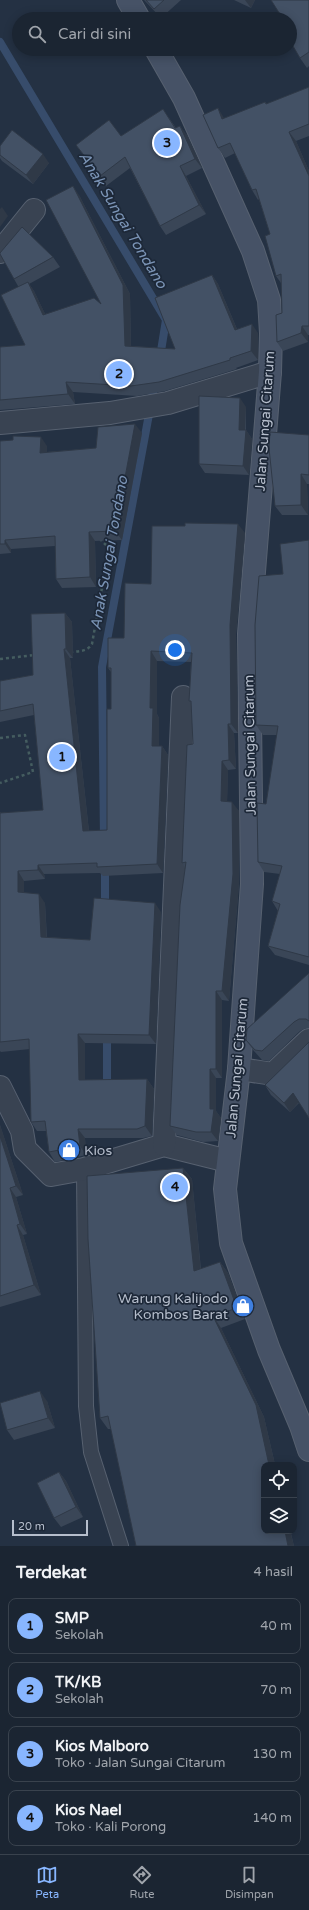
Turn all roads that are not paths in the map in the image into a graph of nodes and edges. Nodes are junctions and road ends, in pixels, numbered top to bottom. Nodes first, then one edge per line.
1 (128, 0) edge
2 (135, 12) edge
3 (160, 56) edge
4 (34, 210) dead end
5 (0, 252) edge
6 (270, 372) junction
7 (0, 423) edge
8 (183, 697) dead end
9 (309, 1040) edge
10 (239, 1068) junction
11 (0, 1087) edge
12 (164, 1145) junction
13 (228, 1161) junction
14 (84, 1169) junction
15 (309, 1450) edge
16 (121, 1546) edge

1 - 2 street
3 - 6 street, Jalan Sungai Citarum
4 - 5 street
6 - 7 street
6 - 10 street, Jalan Sungai Citarum
8 - 12 street
9 - 10 street
10 - 13 street, Jalan Sungai Citarum
11 - 14 street
12 - 13 street
12 - 14 street
13 - 15 street, Jalan Sungai Citarum
14 - 16 lane

